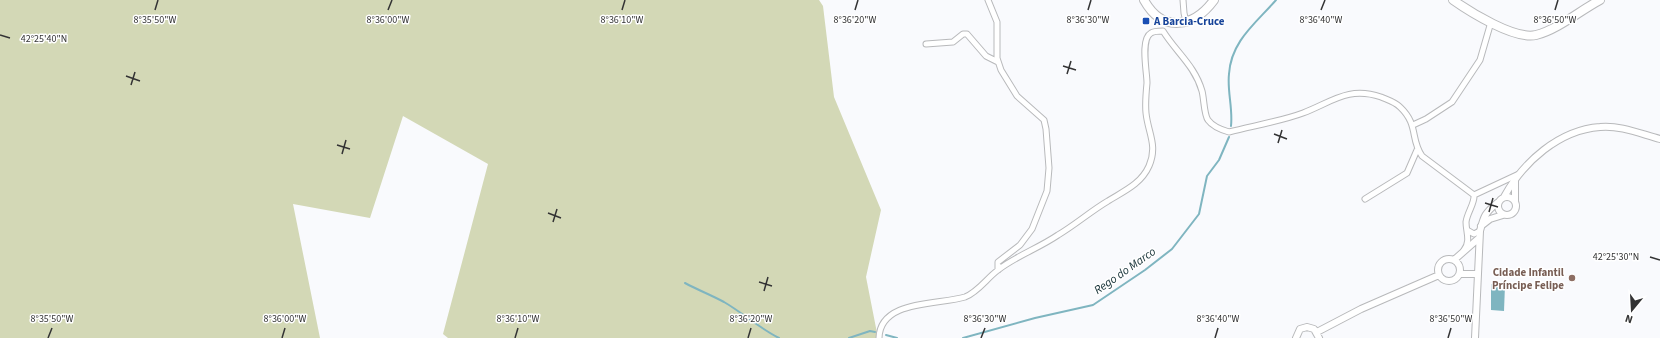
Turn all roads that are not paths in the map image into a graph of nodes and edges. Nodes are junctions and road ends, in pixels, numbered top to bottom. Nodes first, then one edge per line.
1 (988, 0) edge
2 (1144, 0) edge
3 (1183, 0) edge
4 (1214, 0) edge
5 (1453, 0) edge
6 (1600, 0) edge
7 (1186, 22) junction
8 (1491, 22) junction
9 (926, 44) dead end
10 (998, 62) junction
11 (1413, 125) junction
12 (1660, 139) edge
13 (1417, 150) junction
14 (1517, 177) junction
15 (1474, 195) junction
16 (1504, 197) junction
17 (1365, 199) dead end
18 (1515, 201) junction
19 (1498, 203) junction
20 (1503, 215) junction
21 (1467, 230) junction
22 (1480, 232) junction
23 (1460, 254) junction
24 (1454, 260) junction
25 (998, 270) junction
26 (1460, 274) junction
27 (1478, 274) junction
28 (1439, 276) junction
29 (1318, 335) edge
30 (879, 338) edge
31 (1296, 338) edge
32 (1475, 338) edge

1 - 10 street
2 - 7 main road
3 - 7 street
4 - 7 main road
5 - 8 main road
6 - 8 main road
8 - 11 street
9 - 10 street
10 - 25 street
11 - 13 street
11 - 25 street
12 - 14 street
13 - 15 street
13 - 17 street
14 - 15 street
14 - 16 street
14 - 18 street
15 - 21 street
16 - 18 street
16 - 19 street
18 - 20 street
19 - 20 street
19 - 22 street
20 - 22 street
21 - 22 street
21 - 23 street
22 - 23 street
22 - 27 street
23 - 24 street
24 - 26 street
24 - 28 street
25 - 30 street
26 - 27 street
26 - 28 street
27 - 32 street
28 - 29 street
29 - 31 street

